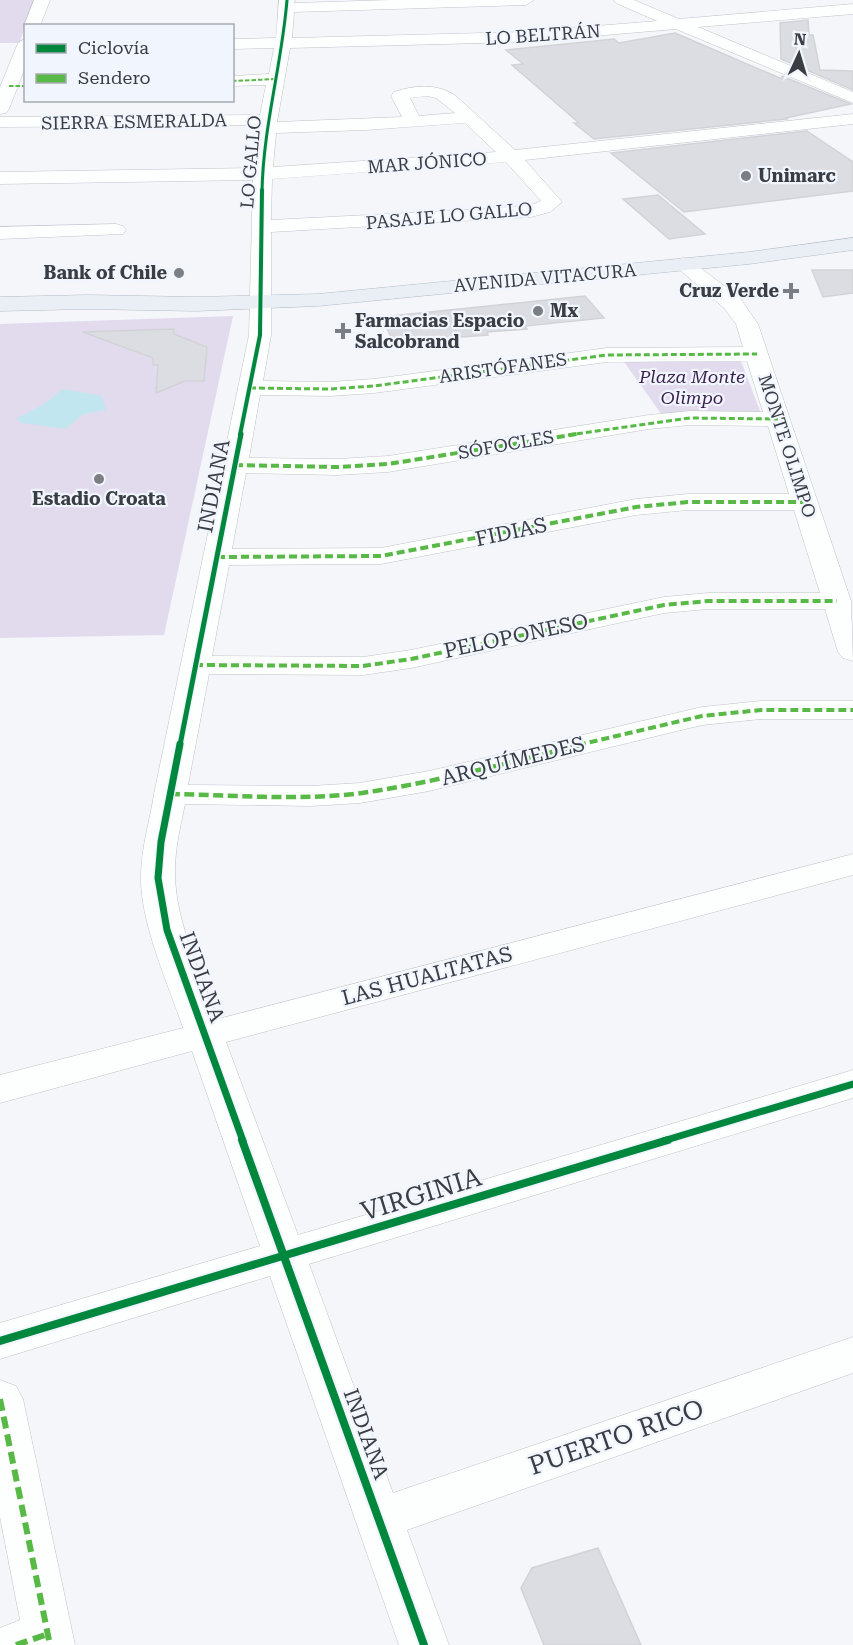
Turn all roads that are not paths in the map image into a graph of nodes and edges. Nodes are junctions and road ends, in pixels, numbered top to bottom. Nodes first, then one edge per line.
1 (42, 0) edge
2 (526, 0) edge
3 (621, 0) edge
4 (288, 4) edge
5 (853, 9) edge
6 (33, 24) edge
7 (679, 24) junction
8 (284, 43) junction
9 (234, 44) edge
10 (21, 46) edge
11 (277, 79) junction
12 (234, 81) edge
13 (17, 86) edge
14 (853, 98) edge
15 (0, 109) edge
16 (469, 117) junction
17 (853, 119) edge
18 (0, 122) edge
19 (414, 122) junction
20 (267, 124) junction
21 (511, 156) junction
22 (263, 173) junction
23 (0, 178) edge
24 (260, 227) junction
25 (116, 230) dead end
26 (0, 233) edge
27 (853, 234) edge
28 (853, 244) edge
29 (683, 264) junction
30 (259, 298) junction
31 (0, 304) edge
32 (757, 354) junction
33 (250, 388) junction
34 (778, 419) junction
35 (234, 465) junction
36 (805, 502) junction
37 (217, 557) junction
38 (837, 601) junction
39 (853, 652) edge
40 (195, 665) junction
41 (853, 710) edge
42 (170, 794) junction
43 (853, 864) edge
44 (205, 1035) junction
45 (853, 1084) edge
46 (0, 1089) edge
47 (284, 1256) junction
48 (0, 1341) edge
49 (853, 1355) edge
50 (0, 1399) edge
51 (378, 1519) junction
52 (38, 1641) edge
53 (424, 1645) edge

1 - 6 street
2 - 4 street
3 - 7 street
4 - 8 street, LO GALLO
5 - 7 street, LO BELTRÁN
7 - 8 street, LO BELTRÁN
7 - 14 street
8 - 9 street, LO BELTRÁN
8 - 11 street, LO GALLO
10 - 13 street
11 - 12 street
11 - 20 street, LO GALLO
13 - 15 street
16 - 19 street
16 - 19 street, PASAJE LO GALLO
16 - 21 street, PASAJE LO GALLO
17 - 21 street, MAR JÓNICO
18 - 20 street, SIERRA ESMERALDA
19 - 20 street
20 - 22 street, LO GALLO
21 - 22 street, MAR JÓNICO
21 - 24 street, PASAJE LO GALLO
22 - 23 street, MAR JÓNICO
22 - 24 street, LO GALLO
24 - 30 street, LO GALLO
25 - 26 street
27 - 29 main road, AVENIDA VITACURA
28 - 29 main road, AVENIDA VITACURA
29 - 30 main road, AVENIDA VITACURA
29 - 32 street, MONTE OLIMPO
30 - 31 main road, AVENIDA VITACURA
30 - 33 street, INDIANA
32 - 33 street, ARISTÓFANES
32 - 34 street, MONTE OLIMPO
33 - 35 street, INDIANA
34 - 35 street, SÓFOCLES
34 - 36 street, MONTE OLIMPO
35 - 37 street, INDIANA
36 - 37 street, FIDIAS
36 - 38 street, MONTE OLIMPO
37 - 40 street, INDIANA
38 - 39 street, MONTE OLIMPO
38 - 40 street, PELOPONESO
40 - 42 street, INDIANA
41 - 42 street, ARQUÍMEDES
42 - 44 street, INDIANA
43 - 44 street, LAS HUALTATAS
44 - 46 street, LAS HUALTATAS
44 - 47 street, INDIANA
45 - 47 street, VIRGINIA
47 - 48 street, VIRGINIA
47 - 51 street, INDIANA
49 - 51 street, PUERTO RICO
50 - 52 street
51 - 53 street, INDIANA

